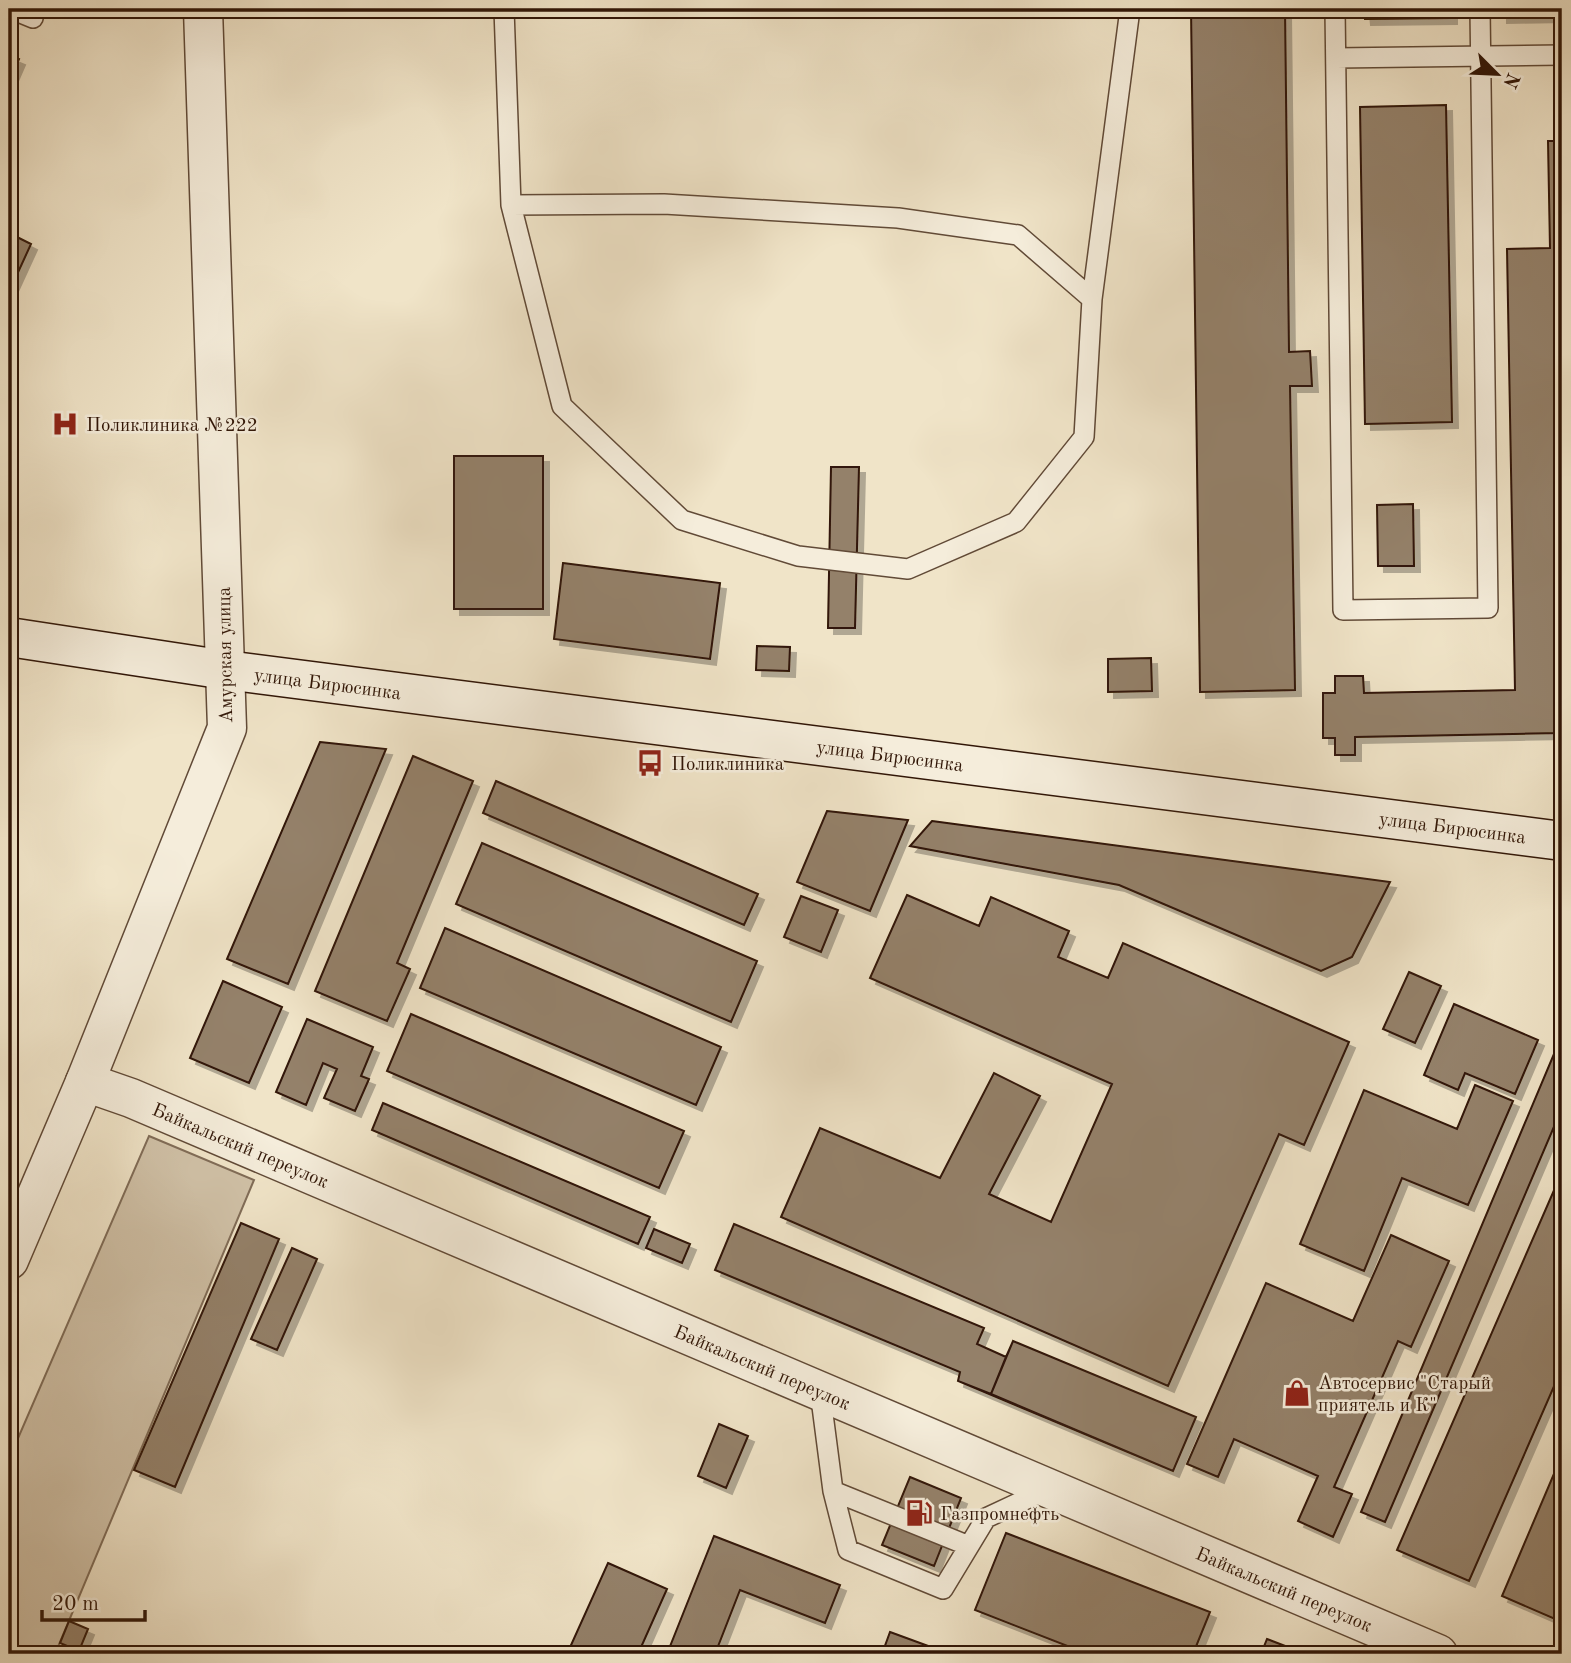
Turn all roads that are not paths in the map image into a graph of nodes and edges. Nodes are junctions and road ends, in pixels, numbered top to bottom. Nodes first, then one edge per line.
1 (11, 9) edge
2 (203, 9) edge
3 (504, 9) edge
4 (1130, 9) edge
5 (1335, 9) edge
6 (1480, 9) edge
7 (33, 18) dead end
8 (1562, 55) edge
9 (1481, 56) junction
10 (1336, 58) junction
11 (511, 205) junction
12 (1092, 299) junction
13 (9, 637) edge
14 (226, 670) junction
15 (1562, 841) edge
16 (85, 1082) junction
17 (9, 1260) edge
18 (820, 1391) junction
19 (1049, 1489) junction
20 (833, 1491) junction
21 (969, 1546) junction
22 (1438, 1654) edge

1 - 7 lane
2 - 14 street, Амурская улица
3 - 11 lane
4 - 12 lane
5 - 10 lane
6 - 9 lane
8 - 9 lane
9 - 10 lane
9 - 10 lane
11 - 12 lane
11 - 12 lane
13 - 14 street, улица Бирюсинка
14 - 15 street, улица Бирюсинка
14 - 16 street, Амурская улица
16 - 17 street, Амурская улица
16 - 18 street, Байкальский переулок
18 - 19 street, Байкальский переулок
18 - 20 lane
19 - 21 lane
19 - 22 street, Байкальский переулок
20 - 21 lane
20 - 21 lane

